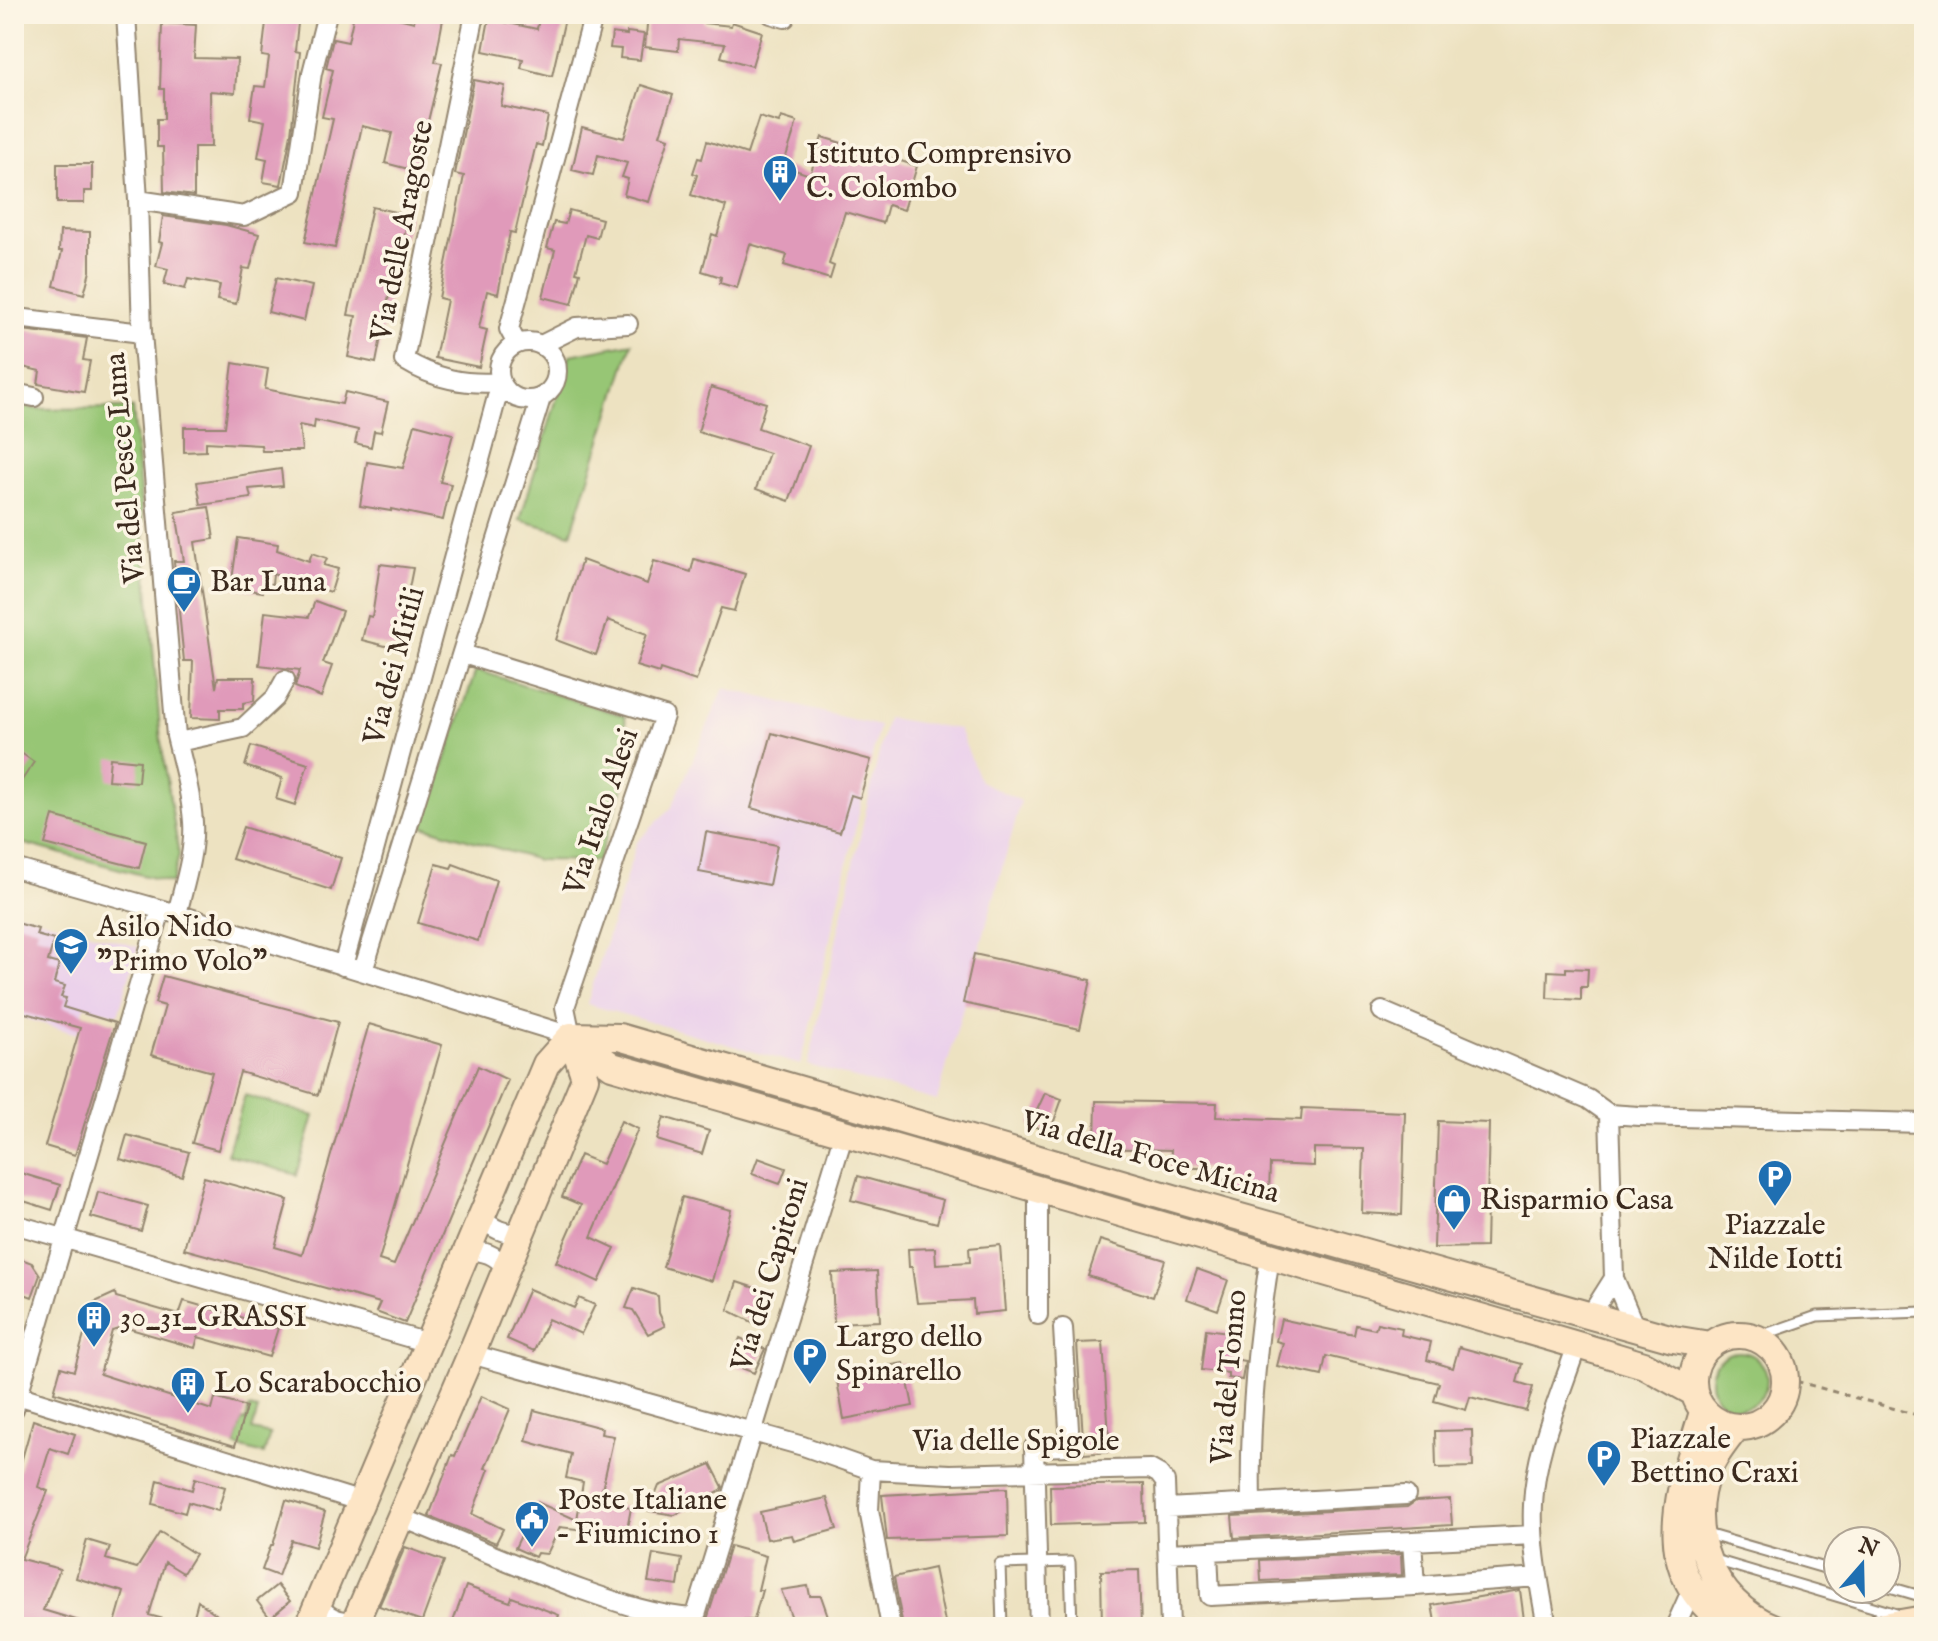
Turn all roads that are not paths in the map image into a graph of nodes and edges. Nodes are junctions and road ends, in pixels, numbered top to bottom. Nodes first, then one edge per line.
1 (126, 14) edge
2 (327, 14) edge
3 (475, 14) edge
4 (612, 14) edge
5 (771, 14) edge
6 (786, 14) edge
7 (593, 16) edge
8 (138, 200) junction
9 (17, 318) dead end
10 (628, 324) dead end
11 (142, 333) junction
12 (517, 344) junction
13 (541, 345) junction
14 (501, 382) junction
15 (14, 393) edge
16 (34, 397) dead end
17 (541, 398) junction
18 (463, 654) junction
19 (285, 680) dead end
20 (178, 742) junction
21 (14, 868) edge
22 (169, 912) junction
23 (343, 966) junction
24 (363, 971) junction
25 (1382, 1011) dead end
26 (571, 1036) junction
27 (1609, 1114) junction
28 (1924, 1123) edge
29 (844, 1133) junction
30 (1038, 1189) junction
31 (1180, 1200) junction
32 (482, 1218) junction
33 (14, 1224) edge
34 (1172, 1229) junction
35 (520, 1234) junction
36 (64, 1239) junction
37 (468, 1251) junction
38 (1270, 1257) junction
39 (506, 1267) junction
40 (1614, 1278) junction
41 (1924, 1312) edge
42 (1038, 1315) dead end
43 (1590, 1316) junction
44 (1063, 1328) dead end
45 (1635, 1328) junction
46 (1754, 1338) junction
47 (428, 1343) junction
48 (1577, 1345) junction
49 (1710, 1345) junction
50 (471, 1354) junction
51 (15, 1399) edge
52 (1698, 1402) junction
53 (1736, 1428) junction
54 (752, 1433) junction
55 (871, 1470) junction
56 (1034, 1472) junction
57 (1406, 1495) dead end
58 (362, 1502) junction
59 (1251, 1503) junction
60 (1167, 1508) junction
61 (400, 1517) junction
62 (1533, 1535) junction
63 (1412, 1541) junction
64 (1703, 1545) junction
65 (1208, 1551) junction
66 (1168, 1553) junction
67 (1037, 1563) junction
68 (1822, 1569) edge
69 (1538, 1577) junction
70 (1415, 1586) junction
71 (1692, 1589) junction
72 (1902, 1598) edge
73 (1922, 1612) edge
74 (313, 1616) edge
75 (354, 1625) edge
76 (1676, 1626) edge
77 (891, 1627) edge
78 (1002, 1627) edge
79 (1039, 1627) edge
80 (1072, 1627) edge
81 (1170, 1627) edge
82 (1547, 1627) edge
83 (1731, 1627) edge
84 (1773, 1627) edge
85 (1878, 1627) edge

1 - 8 street, Via del Pesce Luna
2 - 8 street
3 - 14 street, Via delle Aragoste
4 - 7 street
5 - 6 street
7 - 12 street
8 - 11 street, Via del Pesce Luna
9 - 11 street
10 - 13 street
11 - 20 street, Via del Pesce Luna
12 - 13 street
12 - 14 street
13 - 17 street
14 - 17 street
14 - 23 street, Via dei Mitili
15 - 16 street
17 - 18 street
18 - 24 street
18 - 26 street, Via Italo Alesi
19 - 20 street
20 - 22 street, Via del Pesce Luna
21 - 22 street, Via della Foce Micina
22 - 23 street, Via della Foce Micina
22 - 36 street, Via del Pesce Luna
23 - 24 street, Via della Foce Micina
24 - 26 street, Via della Foce Micina
25 - 27 street
26 - 29 street, Via della Foce Micina
26 - 31 street, Via della Foce Micina
26 - 32 street
26 - 35 street
27 - 28 street
27 - 40 street
29 - 30 street, Via della Foce Micina
29 - 54 street, Via dei Capitoni
30 - 34 street, Via della Foce Micina
30 - 42 street
31 - 34 street
31 - 43 street, Via della Foce Micina
32 - 35 street
32 - 37 street
33 - 36 street
34 - 38 street, Via della Foce Micina
35 - 39 street
36 - 47 street
36 - 51 street, Via del Pesce Luna
37 - 39 street
37 - 47 street
38 - 48 street, Via della Foce Micina
38 - 59 street, Via del Tonno
39 - 50 street
40 - 43 street
40 - 45 street
41 - 46 lane
43 - 45 street, Via della Foce Micina
44 - 56 street
45 - 49 street, Via della Foce Micina
46 - 49 street, Via della Foce Micina
46 - 53 street
47 - 58 street
48 - 52 street, Via della Foce Micina
48 - 62 street
49 - 52 street
50 - 54 street
50 - 61 street
51 - 58 street
52 - 53 street, Via della Foce Micina
52 - 71 street
53 - 64 street
54 - 55 street
54 - 61 street, Via dei Capitoni
55 - 56 street, Via delle Spigole
55 - 77 street
56 - 60 street, Via delle Spigole
56 - 67 street
57 - 59 street
58 - 74 street
59 - 60 street
60 - 66 street
61 - 75 street
62 - 63 street
62 - 69 street
63 - 65 street
63 - 70 street
64 - 68 lane
64 - 73 lane
64 - 84 street
65 - 66 street
65 - 70 street
66 - 81 street
67 - 78 lane
67 - 79 street
67 - 80 lane
69 - 70 street
69 - 82 street
71 - 76 street
71 - 83 street
72 - 73 lane
73 - 85 street
74 - 75 street

